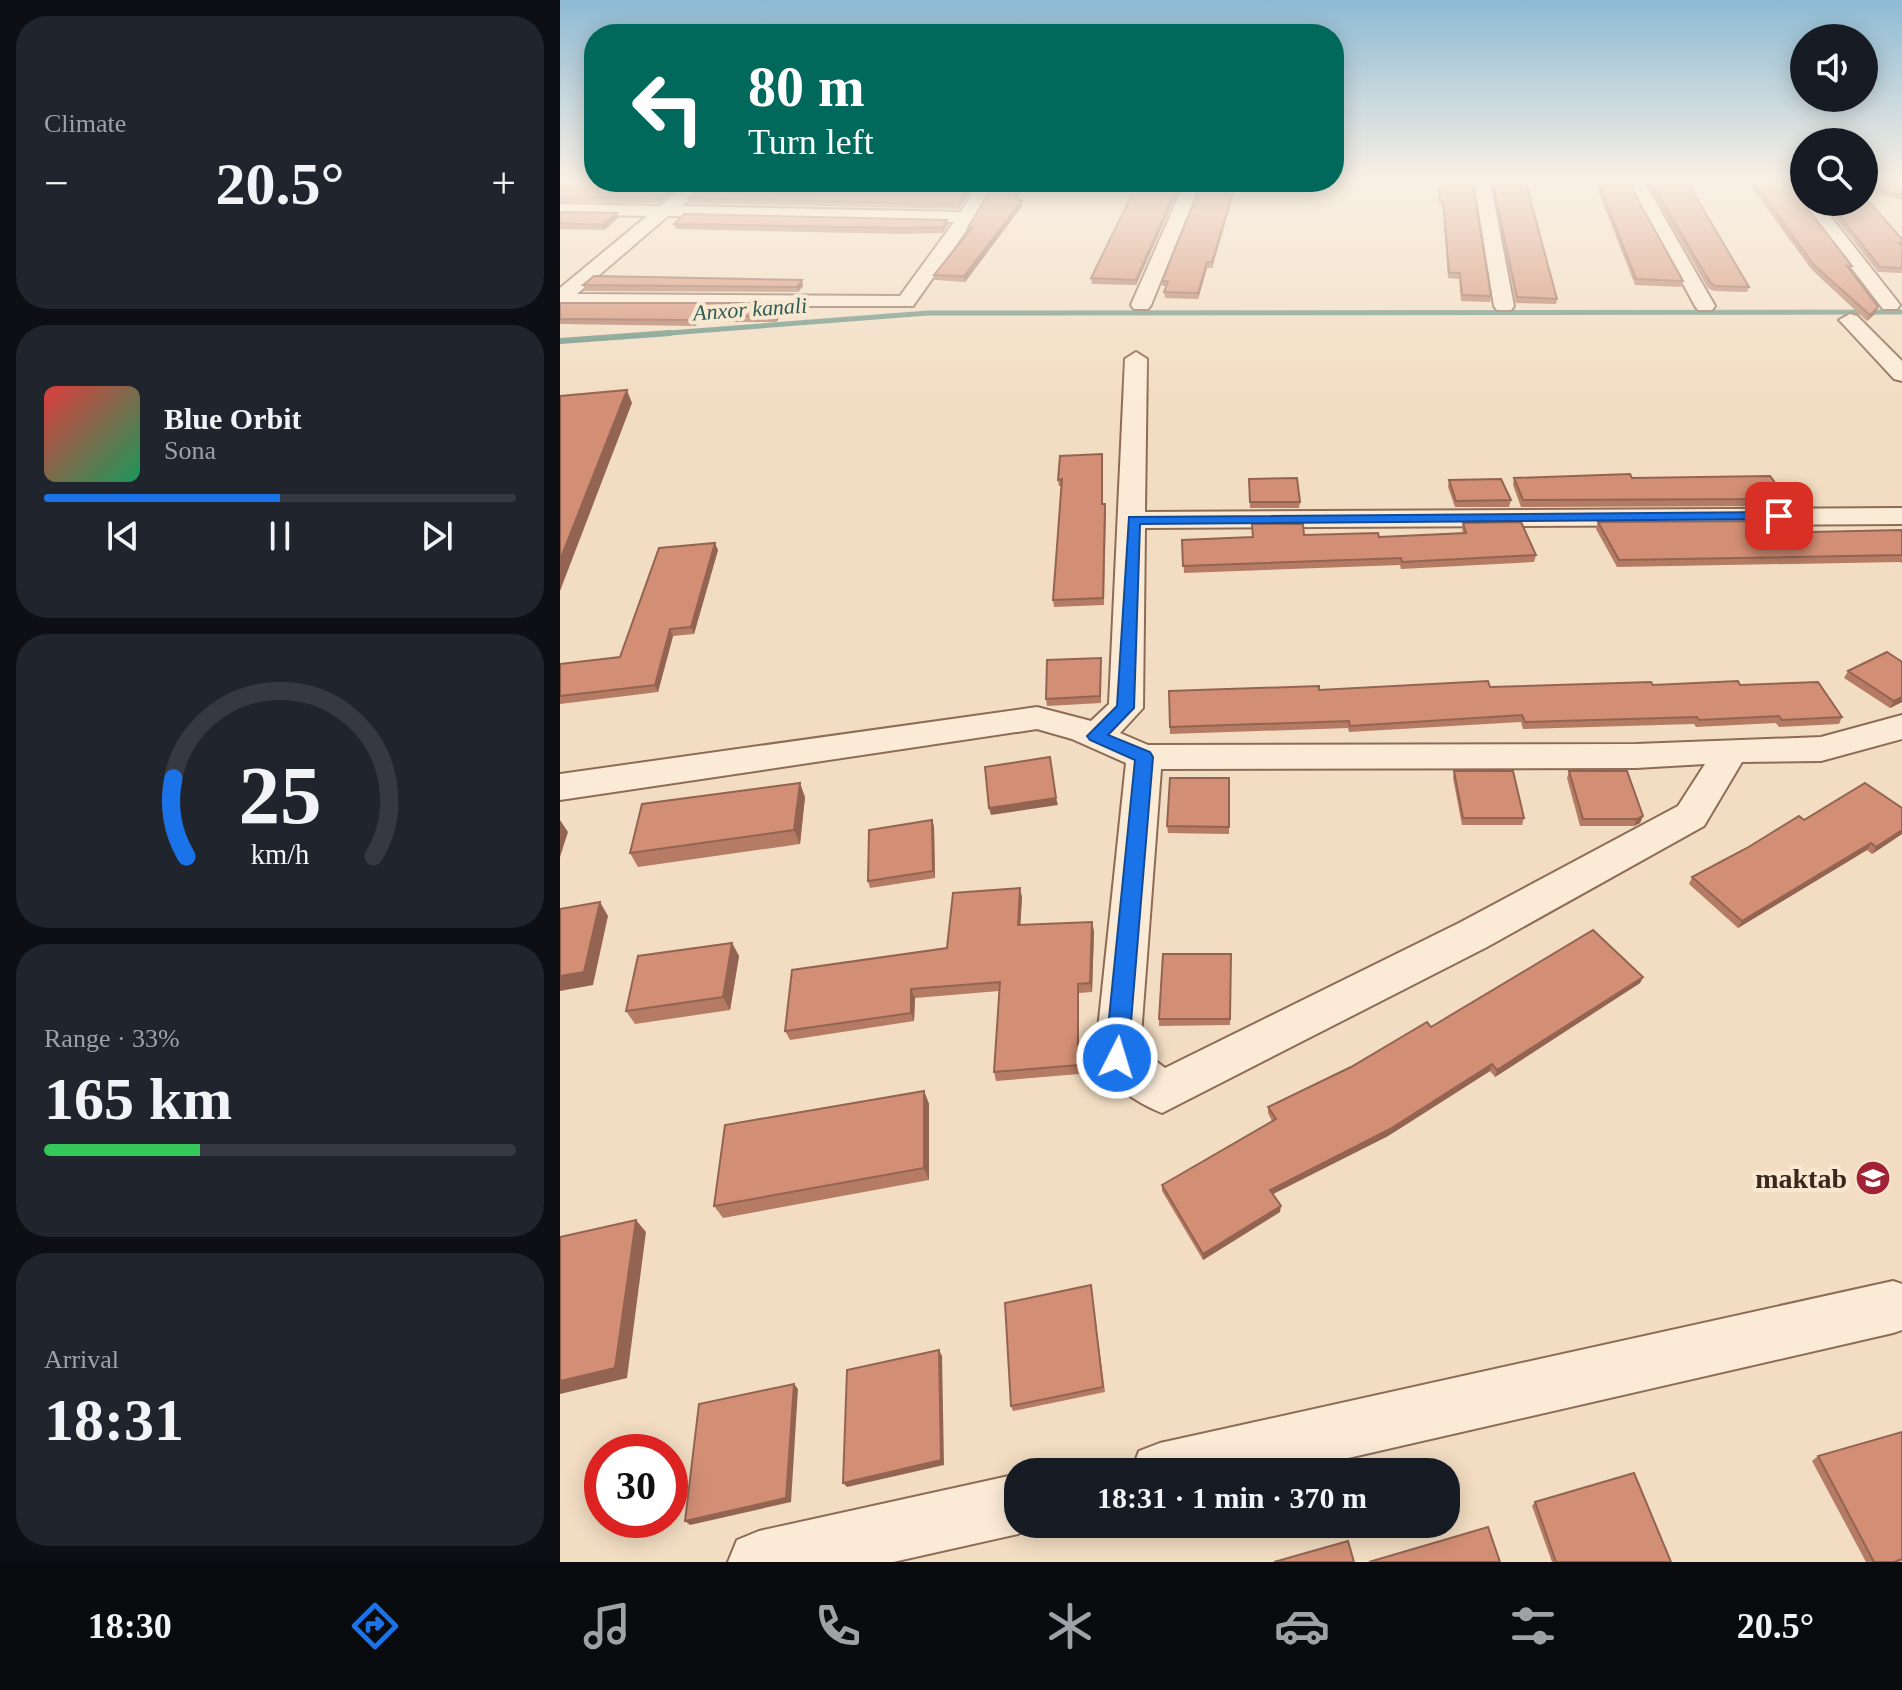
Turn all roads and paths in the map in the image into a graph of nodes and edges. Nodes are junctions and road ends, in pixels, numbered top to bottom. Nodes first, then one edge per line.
1 (614, 253) edge
2 (941, 253) edge
3 (1163, 253) edge
4 (1495, 253) edge
5 (1675, 253) edge
6 (1850, 253) edge
7 (560, 299) edge
8 (1141, 305) dead end
9 (1890, 305) dead end
10 (1504, 306) dead end
11 (1705, 306) dead end
12 (1850, 320) dead end
13 (1136, 359) dead end
14 (1902, 374) edge
15 (1902, 516) edge
16 (1134, 520) junction
17 (1902, 727) edge
18 (1096, 736) junction
19 (1731, 750) junction
20 (1144, 757) junction
21 (560, 787) edge
22 (1893, 1307) dead end
23 (1222, 1458) edge
24 (1004, 1507) edge
25 (759, 1562) edge

1 - 7 street
2 - 7 street
3 - 8 street
4 - 10 street
5 - 11 street
6 - 9 street
12 - 14 street
13 - 16 street
15 - 16 street
16 - 18 street
17 - 19 street
18 - 20 street
18 - 21 street
19 - 20 street
19 - 20 street
22 - 23 street
24 - 25 street

